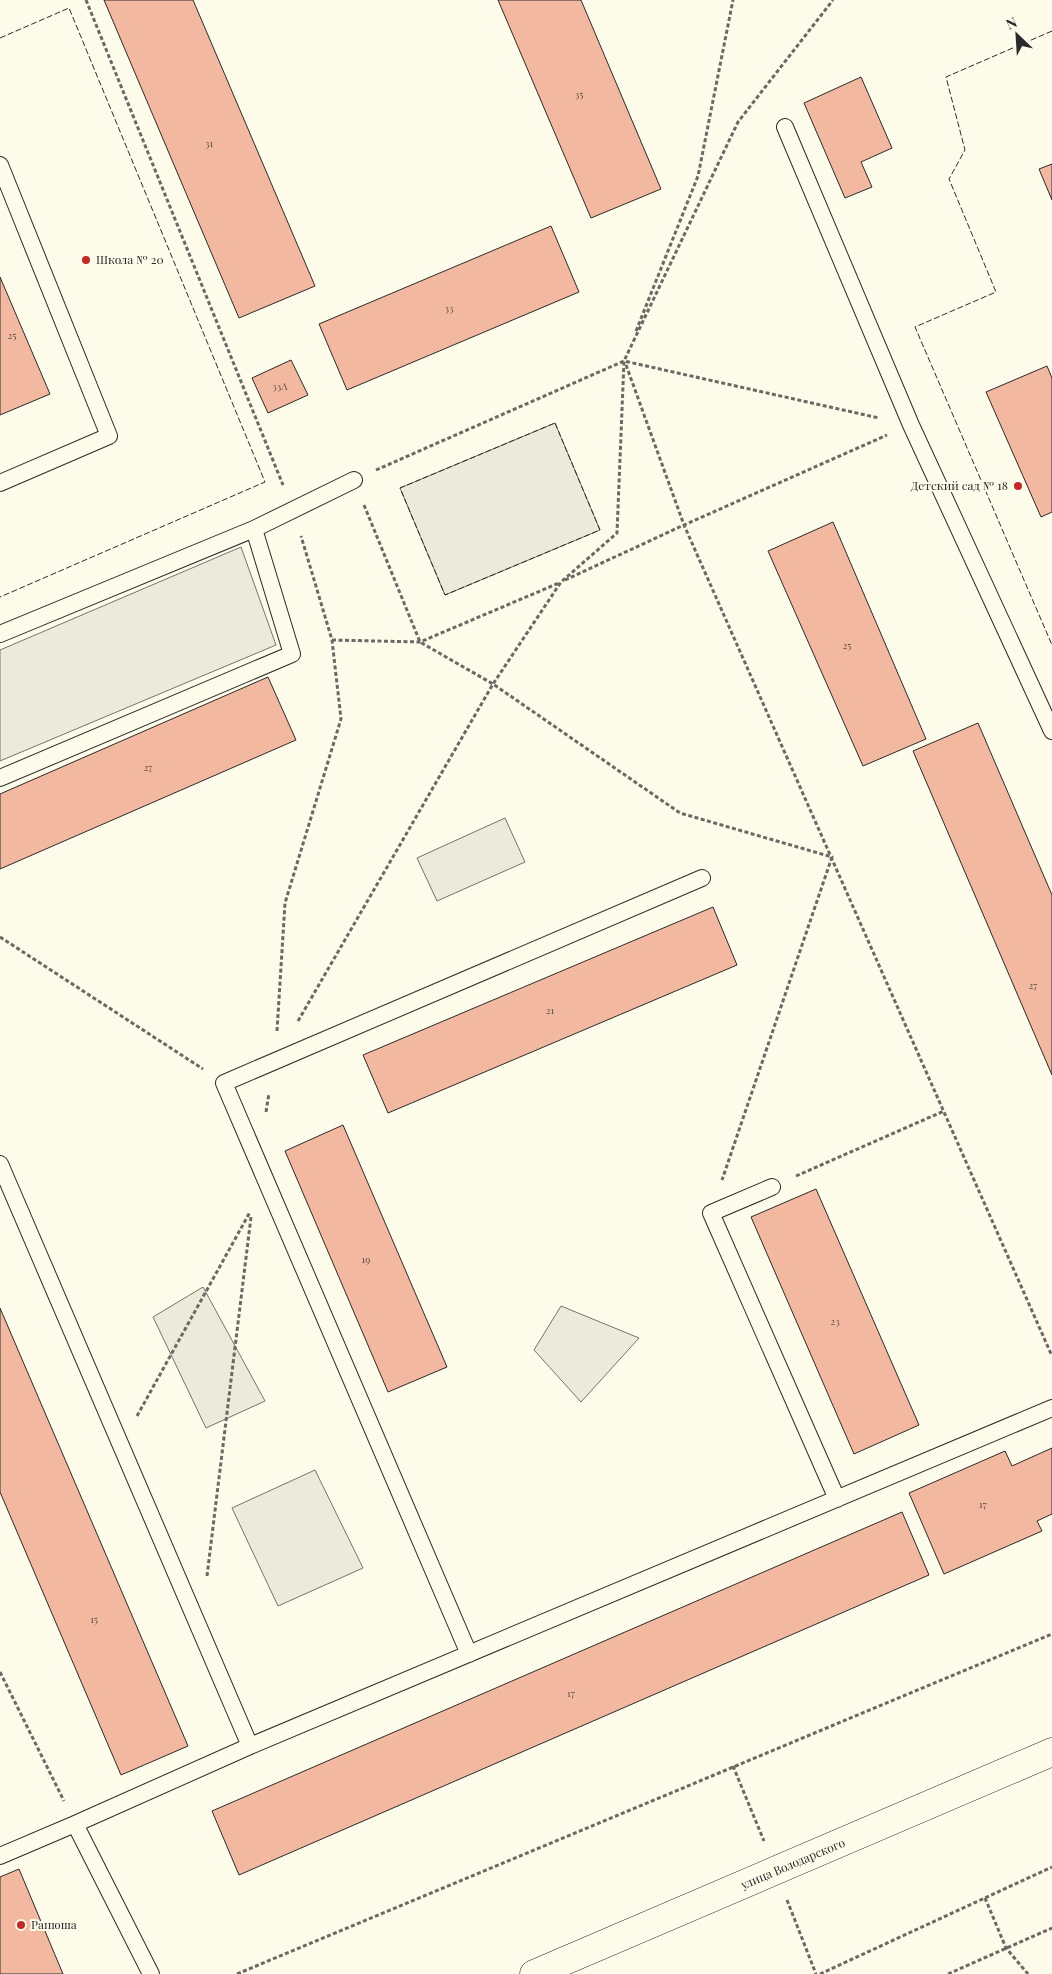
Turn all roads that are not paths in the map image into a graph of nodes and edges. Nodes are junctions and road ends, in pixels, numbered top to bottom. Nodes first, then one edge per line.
1 (785, 126) dead end
2 (0, 165) edge
3 (354, 480) road end
4 (0, 483) edge
5 (254, 529) junction
6 (0, 634) edge
7 (1052, 731) edge
8 (0, 778) edge
9 (702, 878) dead end
10 (0, 1164) edge
11 (772, 1186) road end
12 (1052, 1408) edge
13 (837, 1499) junction
14 (469, 1654) junction
15 (250, 1746) junction
16 (1052, 1752) edge
17 (75, 1824) junction
18 (0, 1856) edge
19 (151, 1974) edge
20 (534, 1974) edge

1 - 7 lane
2 - 4 lane
3 - 5 lane
5 - 6 lane
5 - 8 lane
9 - 14 lane
10 - 15 lane
11 - 13 lane
12 - 13 lane
13 - 14 lane
14 - 15 lane
15 - 17 lane
16 - 20 street, улица Володарского
17 - 18 lane
17 - 19 lane

